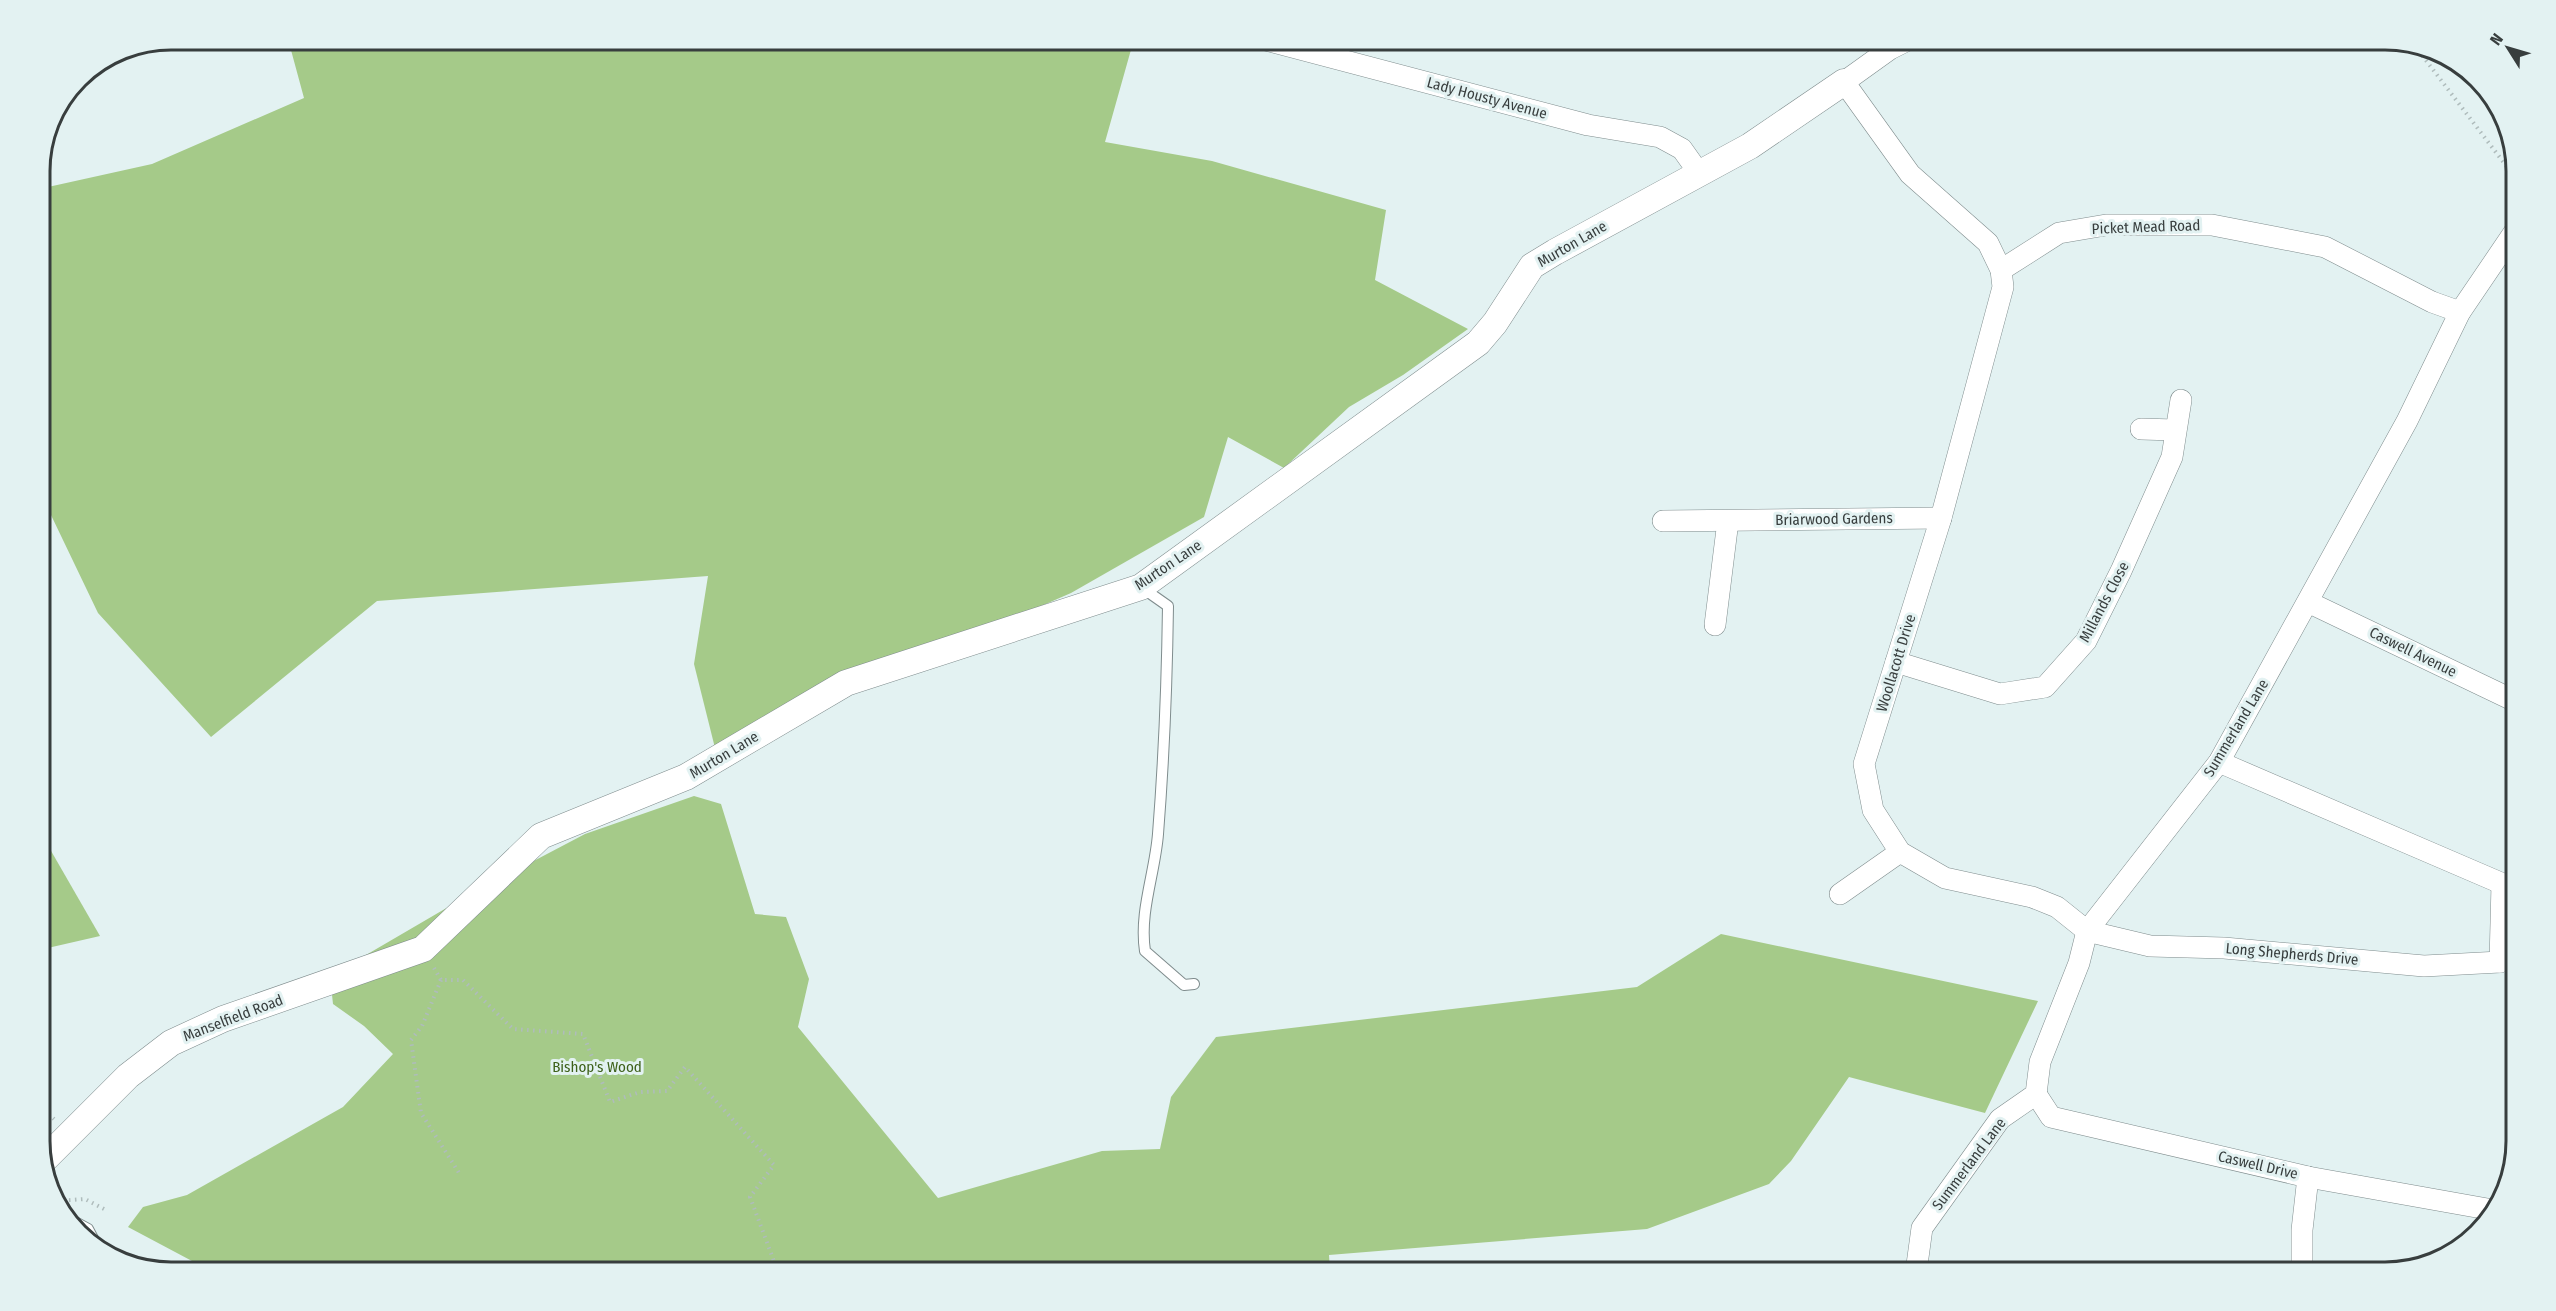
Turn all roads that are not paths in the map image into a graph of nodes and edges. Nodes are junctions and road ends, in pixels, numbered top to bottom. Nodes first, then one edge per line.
1 (1304, 50) edge
2 (1889, 50) edge
3 (1844, 82) junction
4 (1699, 173) junction
5 (2506, 244) edge
6 (2001, 270) junction
7 (2460, 312) junction
8 (2181, 400) dead end
9 (2141, 429) dead end
10 (2175, 430) junction
11 (1941, 518) junction
12 (1663, 520) dead end
13 (1728, 521) junction
14 (1141, 587) junction
15 (2308, 602) junction
16 (1714, 625) dead end
17 (1896, 662) junction
18 (2506, 697) edge
19 (2219, 762) junction
20 (1900, 852) junction
21 (2506, 886) edge
22 (1840, 894) dead end
23 (2087, 931) junction
24 (2506, 959) edge
25 (325, 984) joint
26 (1194, 984) dead end
27 (2036, 1094) junction
28 (51, 1154) edge
29 (2308, 1177) junction
30 (2485, 1209) edge
31 (1917, 1262) edge
32 (2302, 1262) edge

1 - 4 street, Lady Housty Avenue
2 - 3 street, Murton Lane
3 - 4 street, Murton Lane
3 - 6 street
4 - 14 street, Murton Lane
5 - 7 street, Summerland Lane
6 - 7 street, Picket Mead Road
6 - 11 street, Woollacott Drive
7 - 15 street, Summerland Lane
8 - 10 street, Millands Close
9 - 10 street
10 - 17 street, Millands Close
11 - 13 street, Briarwood Gardens
11 - 17 street, Woollacott Drive
12 - 13 street, Briarwood Gardens
13 - 16 street
14 - 25 street, Murton Lane
14 - 26 lane
15 - 18 street, Caswell Avenue
15 - 19 street, Summerland Lane
17 - 20 street, Woollacott Drive
19 - 21 street, Long Shepherds Drive
19 - 23 street, Summerland Lane
20 - 22 street
20 - 23 street, Woollacott Drive
23 - 24 street, Long Shepherds Drive
23 - 27 street, Summerland Lane
25 - 28 street, Manselfield Road
27 - 29 street, Caswell Drive
27 - 31 street, Summerland Lane
29 - 30 street, Caswell Drive
29 - 32 street

